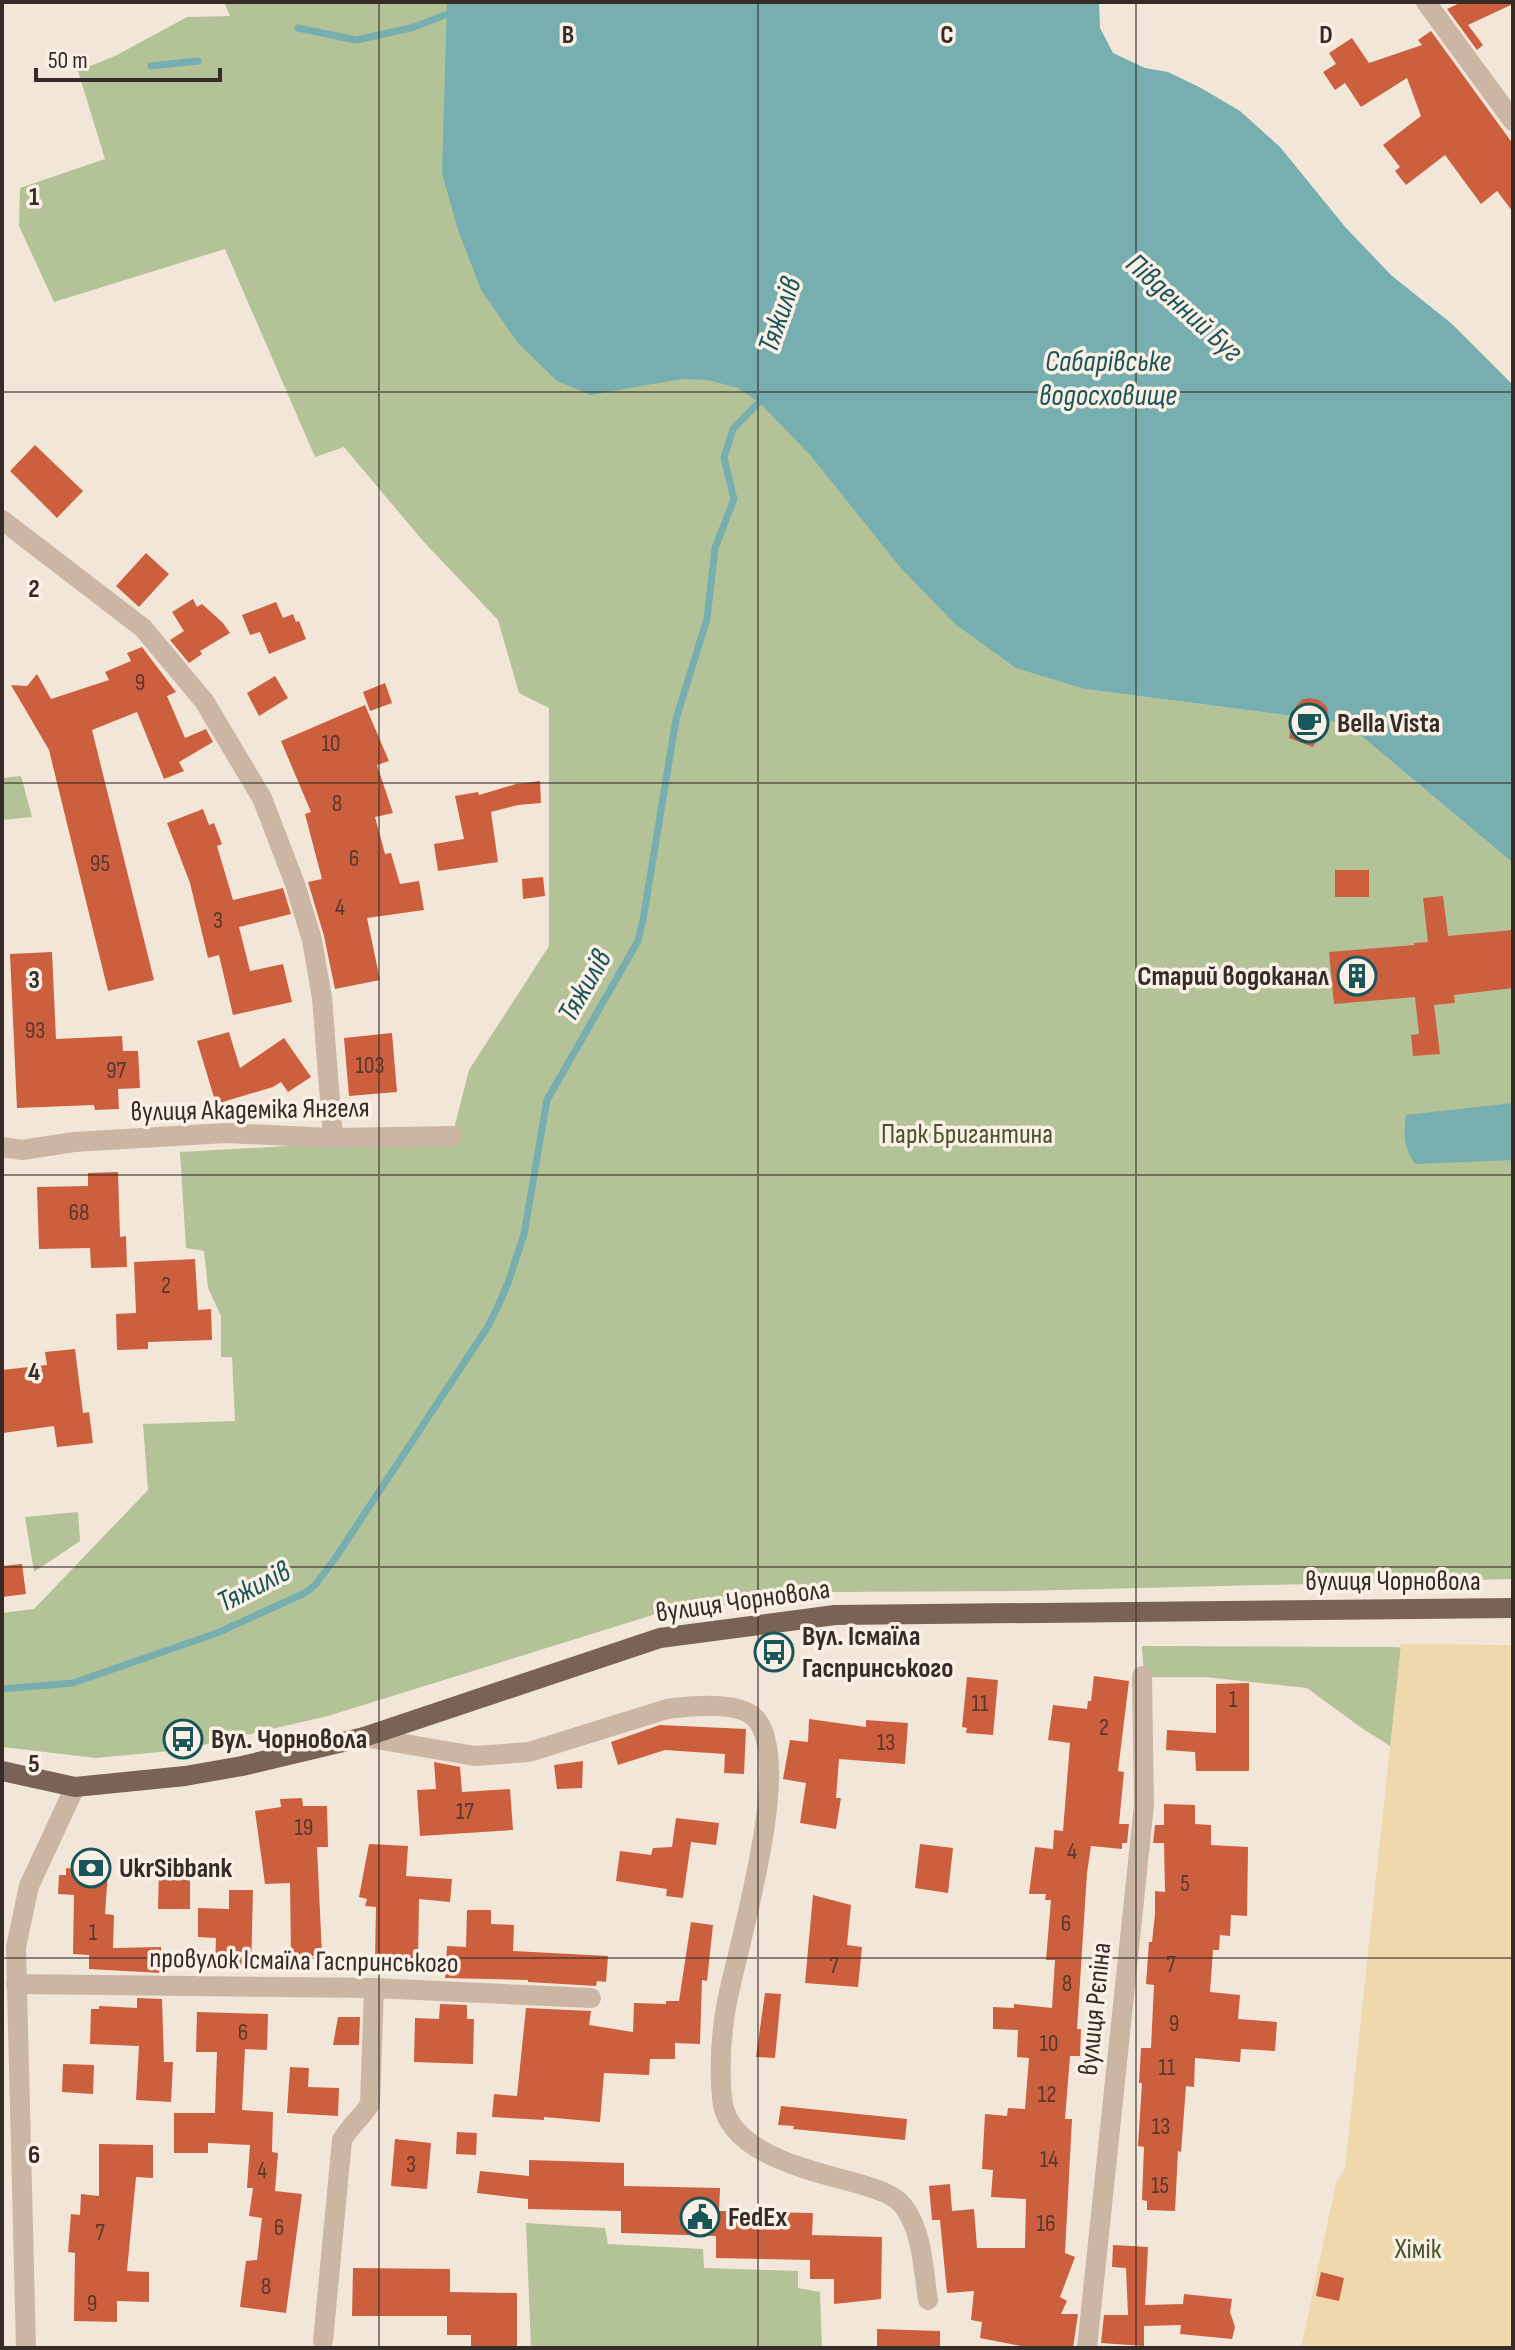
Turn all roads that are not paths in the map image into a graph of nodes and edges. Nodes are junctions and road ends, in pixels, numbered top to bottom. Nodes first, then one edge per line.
1 (1426, 2) edge
2 (1513, 121) edge
3 (2, 520) edge
4 (452, 1136) dead end
5 (333, 1138) junction
6 (2, 1147) edge
7 (1513, 1608) edge
8 (1142, 1676) dead end
9 (364, 1737) junction
10 (2, 1771) edge
11 (75, 1787) junction
12 (16, 1984) junction
13 (374, 1988) junction
14 (591, 1998) dead end
15 (928, 2300) dead end
16 (323, 2341) dead end
17 (26, 2348) edge
18 (1087, 2348) edge

1 - 2 street
3 - 5 street
4 - 5 street, вулиця Академіка Янгеля
5 - 6 street, вулиця Академіка Янгеля
7 - 9 main road, вулиця Чорновола
8 - 18 street, вулиця Рєпіна
9 - 11 main road, вулиця Чорновола
9 - 15 street
10 - 11 main road, вулиця Чорновола
11 - 12 street
12 - 13 street, провулок Ісмаїла Гаспринського
12 - 17 street
13 - 14 street, провулок Ісмаїла Гаспринського
13 - 16 street

